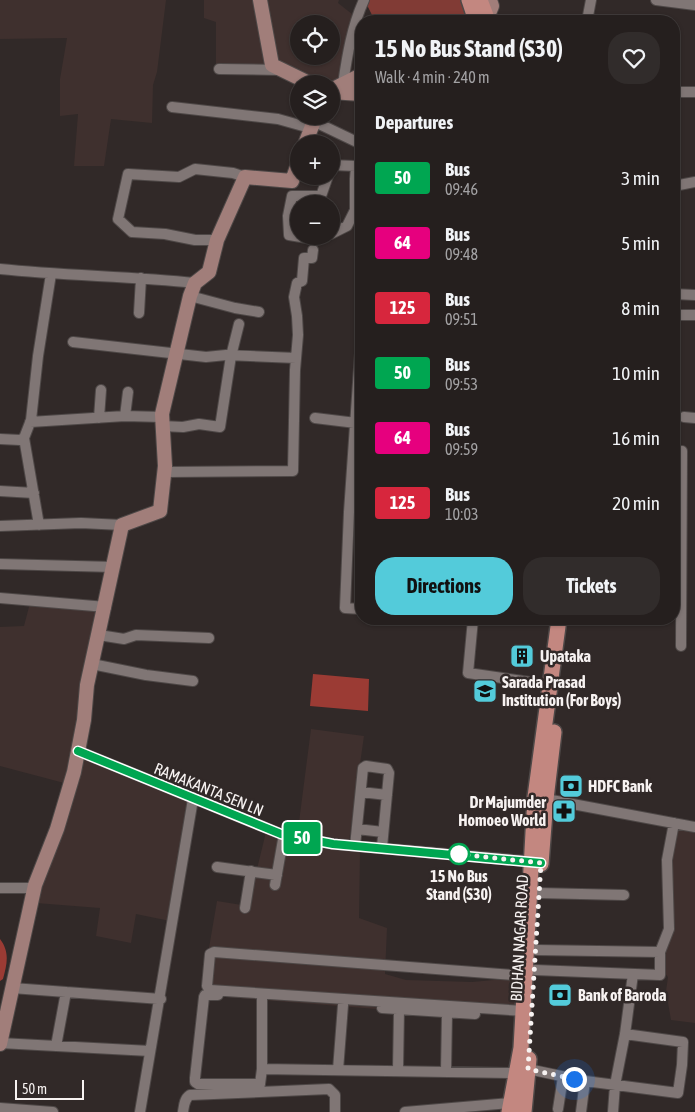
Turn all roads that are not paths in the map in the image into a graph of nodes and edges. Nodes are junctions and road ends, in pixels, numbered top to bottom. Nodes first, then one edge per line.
1 (260, 0) edge
2 (364, 0) edge
3 (469, 0) edge
4 (480, 0) edge
5 (490, 0) edge
6 (591, 0) edge
7 (656, 0) edge
8 (695, 5) edge
9 (358, 15) edge
10 (480, 15) edge
11 (483, 15) edge
12 (487, 15) edge
13 (588, 15) edge
14 (355, 26) edge
15 (219, 69) dead end
16 (281, 70) junction
17 (292, 75) edge
18 (340, 76) edge
19 (355, 78) edge
20 (340, 86) edge
21 (340, 89) edge
22 (680, 92) edge
23 (695, 92) edge
24 (355, 93) edge
25 (172, 107) dead end
26 (290, 120) edge
27 (320, 125) edge
28 (355, 141) edge
29 (340, 165) edge
30 (355, 166) edge
31 (245, 177) junction
32 (290, 181) edge
33 (695, 182) edge
34 (680, 185) edge
35 (290, 206) edge
36 (355, 214) edge
37 (340, 230) edge
38 (290, 235) edge
39 (217, 240) junction
40 (313, 250) dead end
41 (0, 269) edge
42 (51, 274) junction
43 (141, 278) junction
44 (192, 290) junction
45 (680, 294) edge
46 (695, 295) edge
47 (259, 312) dead end
48 (139, 313) dead end
49 (680, 315) edge
50 (695, 315) edge
51 (239, 324) dead end
52 (73, 342) dead end
53 (177, 353) junction
54 (231, 356) junction
55 (296, 358) junction
56 (101, 390) dead end
57 (128, 392) dead end
58 (125, 416) junction
59 (684, 417) dead end
60 (99, 418) junction
61 (314, 418) dead end
62 (695, 418) edge
63 (30, 422) junction
64 (162, 422) junction
65 (355, 423) edge
66 (0, 438) edge
67 (24, 438) junction
68 (355, 440) edge
69 (682, 451) dead end
70 (165, 472) junction
71 (680, 488) edge
72 (0, 491) edge
73 (34, 493) junction
74 (39, 525) junction
75 (122, 525) junction
76 (0, 526) edge
77 (0, 564) edge
78 (114, 567) junction
79 (0, 598) edge
80 (106, 607) junction
81 (355, 609) edge
82 (680, 620) edge
83 (472, 625) edge
84 (558, 625) edge
85 (567, 625) edge
86 (99, 635) junction
87 (209, 638) dead end
88 (681, 646) dead end
89 (92, 664) junction
90 (193, 680) dead end
91 (550, 685) junction
92 (78, 751) junction
93 (361, 792) junction
94 (387, 795) junction
95 (193, 799) junction
96 (546, 799) junction
97 (674, 823) junction
98 (695, 827) edge
99 (357, 829) junction
100 (384, 832) junction
101 (284, 834) junction
102 (355, 846) junction
103 (382, 848) junction
104 (536, 862) junction
105 (217, 867) dead end
106 (251, 872) junction
107 (0, 888) edge
108 (34, 888) junction
109 (538, 894) junction
110 (624, 895) dead end
111 (245, 908) dead end
112 (536, 950) junction
113 (660, 952) junction
114 (530, 973) junction
115 (633, 974) junction
116 (12, 988) junction
117 (66, 992) junction
118 (160, 999) junction
119 (262, 999) junction
120 (343, 1005) junction
121 (398, 1010) junction
122 (447, 1013) junction
123 (524, 1013) junction
124 (2, 1026) edge
125 (625, 1034) junction
126 (0, 1043) edge
127 (56, 1046) junction
128 (525, 1050) junction
129 (150, 1051) junction
130 (262, 1069) junction
131 (338, 1070) junction
132 (398, 1070) junction
133 (523, 1071) junction
134 (446, 1072) junction
135 (563, 1077) junction
136 (585, 1081) junction
137 (615, 1084) junction
138 (0, 1108) edge
139 (510, 1108) edge
140 (558, 1109) dead end
141 (35, 1111) edge
142 (53, 1112) edge
143 (140, 1112) edge
144 (183, 1112) edge
145 (335, 1112) edge
146 (405, 1112) edge
147 (524, 1112) edge
148 (581, 1112) edge
149 (613, 1112) edge

1 - 16 street
2 - 9 street
3 - 10 main road
4 - 11 main road
5 - 12 street
6 - 13 street
7 - 8 street
14 - 18 street
15 - 16 street
16 - 17 street
19 - 20 street
21 - 24 street
22 - 23 street
25 - 26 street
27 - 28 street
29 - 30 street
31 - 32 street
31 - 39 street
31 - 39 street
33 - 34 street
35 - 38 street
36 - 37 street
39 - 44 street
40 - 55 street
41 - 42 street
42 - 43 street
42 - 63 street
43 - 44 street
43 - 48 street
44 - 47 street
44 - 53 street
45 - 46 street
49 - 50 street
51 - 54 street
52 - 53 street
53 - 54 street
53 - 64 street
54 - 55 street
54 - 64 street
55 - 70 street
56 - 60 street
57 - 58 street
58 - 60 street
58 - 64 street
59 - 62 street
60 - 63 street
61 - 65 street
63 - 67 street
64 - 70 street
66 - 67 street
67 - 73 street
68 - 81 street
69 - 71 street
70 - 75 street
72 - 73 street
73 - 74 street
74 - 75 street
74 - 76 street
75 - 78 street
77 - 78 street
78 - 80 street
79 - 80 street
80 - 86 street
82 - 88 street
83 - 91 street
84 - 91 main road, BIDHAN NAGAR ROAD
85 - 96 main road, BIDHAN NAGAR ROAD
86 - 87 street
86 - 89 street
89 - 90 street
89 - 92 street
91 - 104 main road, BIDHAN NAGAR ROAD
92 - 95 street, RAMAKANTA SEN LN
92 - 108 street
93 - 94 street
93 - 94 street
93 - 99 street
94 - 100 street
95 - 101 street, RAMAKANTA SEN LN
95 - 118 street
96 - 97 street
96 - 104 main road, BIDHAN NAGAR ROAD
97 - 98 street
97 - 113 street
99 - 100 street
99 - 102 street
100 - 103 street
101 - 102 street, RAMAKANTA SEN LN
101 - 106 street
102 - 103 street, RAMAKANTA SEN LN
103 - 104 street, RAMAKANTA SEN LN
104 - 109 main road, BIDHAN NAGAR ROAD
104 - 114 main road, BIDHAN NAGAR ROAD
105 - 106 street
106 - 111 street
107 - 108 street
108 - 116 street
109 - 110 street
109 - 112 main road, BIDHAN NAGAR ROAD
112 - 113 street
112 - 114 main road, BIDHAN NAGAR ROAD
113 - 115 street
114 - 115 street
114 - 123 main road, BIDHAN NAGAR ROAD
114 - 123 street
114 - 128 main road, BIDHAN NAGAR ROAD
115 - 125 street
116 - 117 street
116 - 124 street
117 - 118 street
117 - 127 street
118 - 129 street
119 - 120 street
119 - 130 street
119 - 130 street
120 - 121 street
120 - 131 street
121 - 122 street
121 - 132 street
122 - 123 street
122 - 134 street
123 - 128 main road, BIDHAN NAGAR ROAD
124 - 126 street
125 - 137 street
125 - 137 street
126 - 127 street
127 - 129 street
128 - 133 main road
129 - 143 street
130 - 131 street
131 - 132 street
132 - 134 street
133 - 134 street
133 - 135 street
133 - 139 main road
133 - 147 main road
135 - 136 street
135 - 140 street
136 - 137 street
136 - 148 street
137 - 149 street
138 - 141 street
139 - 146 street
141 - 142 street
144 - 145 street

